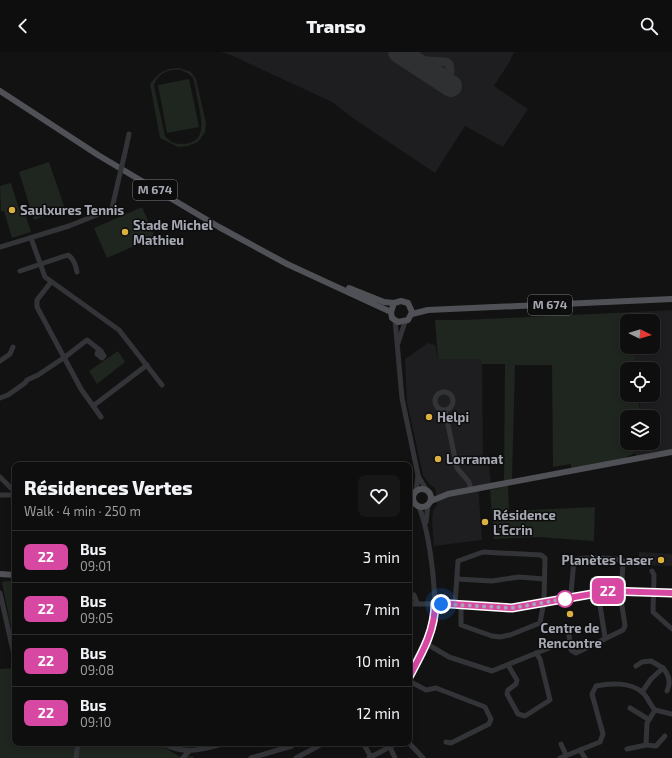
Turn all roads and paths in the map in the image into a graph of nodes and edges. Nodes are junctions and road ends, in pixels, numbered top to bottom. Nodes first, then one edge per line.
1 (0, 91) edge
2 (129, 134) dead end
3 (31, 238) junction
4 (0, 247) edge
5 (40, 264) junction
6 (20, 271) dead end
7 (76, 272) dead end
8 (317, 277) junction
9 (51, 282) junction
10 (672, 299) edge
11 (394, 303) junction
12 (411, 306) junction
13 (428, 310) junction
14 (391, 312) junction
15 (412, 314) junction
16 (394, 320) junction
17 (405, 322) junction
18 (397, 346) junction
19 (13, 347) dead end
20 (98, 350) dead end
21 (65, 357) junction
22 (0, 361) edge
23 (147, 365) junction
24 (162, 385) dead end
25 (0, 398) edge
26 (93, 406) junction
27 (445, 410) dead end
28 (101, 417) dead end
29 (672, 452) edge
30 (418, 475) junction
31 (0, 477) edge
32 (471, 490) junction
33 (12, 491) edge
34 (428, 491) junction
35 (12, 494) edge
36 (448, 494) junction
37 (0, 495) edge
38 (413, 495) edge
39 (430, 503) junction
40 (414, 505) edge
41 (426, 523) junction
42 (652, 571) dead end
43 (0, 574) edge
44 (12, 575) edge
45 (457, 579) junction
46 (544, 579) junction
47 (622, 591) junction
48 (653, 592) junction
49 (0, 593) edge
50 (598, 593) junction
51 (672, 593) edge
52 (412, 595) edge
53 (572, 598) junction
54 (435, 603) junction
55 (543, 603) junction
56 (412, 604) edge
57 (416, 604) junction
58 (455, 604) junction
59 (461, 604) junction
60 (672, 629) edge
61 (569, 635) dead end
62 (605, 637) junction
63 (427, 644) junction
64 (12, 646) edge
65 (549, 648) dead end
66 (536, 653) junction
67 (508, 665) junction
68 (636, 666) dead end
69 (663, 668) junction
70 (412, 672) edge
71 (412, 683) edge
72 (642, 692) junction
73 (667, 692) dead end
74 (630, 708) dead end
75 (655, 710) junction
76 (672, 714) edge
77 (648, 719) junction
78 (665, 736) dead end
79 (446, 742) dead end
80 (561, 744) dead end
81 (646, 745) junction
82 (78, 746) edge
83 (172, 746) edge
84 (211, 746) edge
85 (285, 746) edge
86 (292, 746) edge
87 (318, 746) edge
88 (364, 746) edge
89 (412, 746) edge
90 (390, 747) joint
91 (627, 749) dead end
92 (580, 750) junction
93 (187, 751) junction
94 (566, 755) junction
95 (76, 758) edge
96 (183, 758) edge
97 (251, 758) edge
98 (296, 758) edge
99 (370, 758) edge
100 (396, 758) edge
101 (423, 758) edge
102 (560, 758) edge
103 (585, 758) edge

1 - 8 main road, M 674
2 - 3 street, bridge
3 - 4 street
3 - 5 street
5 - 6 street
5 - 7 street
5 - 9 street
8 - 11 main road, M 674
8 - 14 main road, M 674
9 - 21 street
9 - 23 street
10 - 13 main road, M 674
11 - 12 main road
11 - 14 main road
12 - 13 main road, M 674
12 - 15 main road
13 - 15 main road, M 674
14 - 16 main road
15 - 17 main road
16 - 17 main road
16 - 18 street
17 - 18 street
18 - 30 street
19 - 22 street
20 - 21 street
21 - 25 street
21 - 26 street
23 - 24 street
23 - 26 street
26 - 28 street
27 - 32 street
29 - 32 main road
30 - 34 street
30 - 38 street
31 - 33 street
32 - 36 main road
34 - 36 main road
34 - 38 main road
34 - 39 main road
35 - 37 street
36 - 39 main road
38 - 40 main road
39 - 40 main road
39 - 41 street
40 - 41 street
41 - 54 street
42 - 48 street
43 - 44 main road
45 - 46 street
45 - 46 street
45 - 58 street
46 - 55 street
47 - 48 street
47 - 50 street
47 - 53 street
47 - 62 street
48 - 51 street
48 - 60 street
49 - 64 street
50 - 53 street
50 - 62 street
52 - 57 street
53 - 55 street
54 - 57 street
54 - 58 street
54 - 63 street
55 - 59 street
55 - 59 street
56 - 57 street
58 - 59 street
61 - 62 street
63 - 67 street
63 - 70 street
65 - 66 street
66 - 67 street
66 - 67 street
68 - 69 street
69 - 72 street
69 - 73 street
71 - 79 street
72 - 75 street
72 - 92 street
74 - 77 street
75 - 76 street
75 - 77 street
77 - 81 street
78 - 81 street
80 - 94 street
81 - 91 street
82 - 95 street
83 - 93 street
84 - 93 street
85 - 97 street
86 - 98 street
87 - 98 street
88 - 99 street
89 - 101 street
90 - 99 street
90 - 100 street
92 - 94 street
92 - 103 street
93 - 96 street
94 - 102 street

